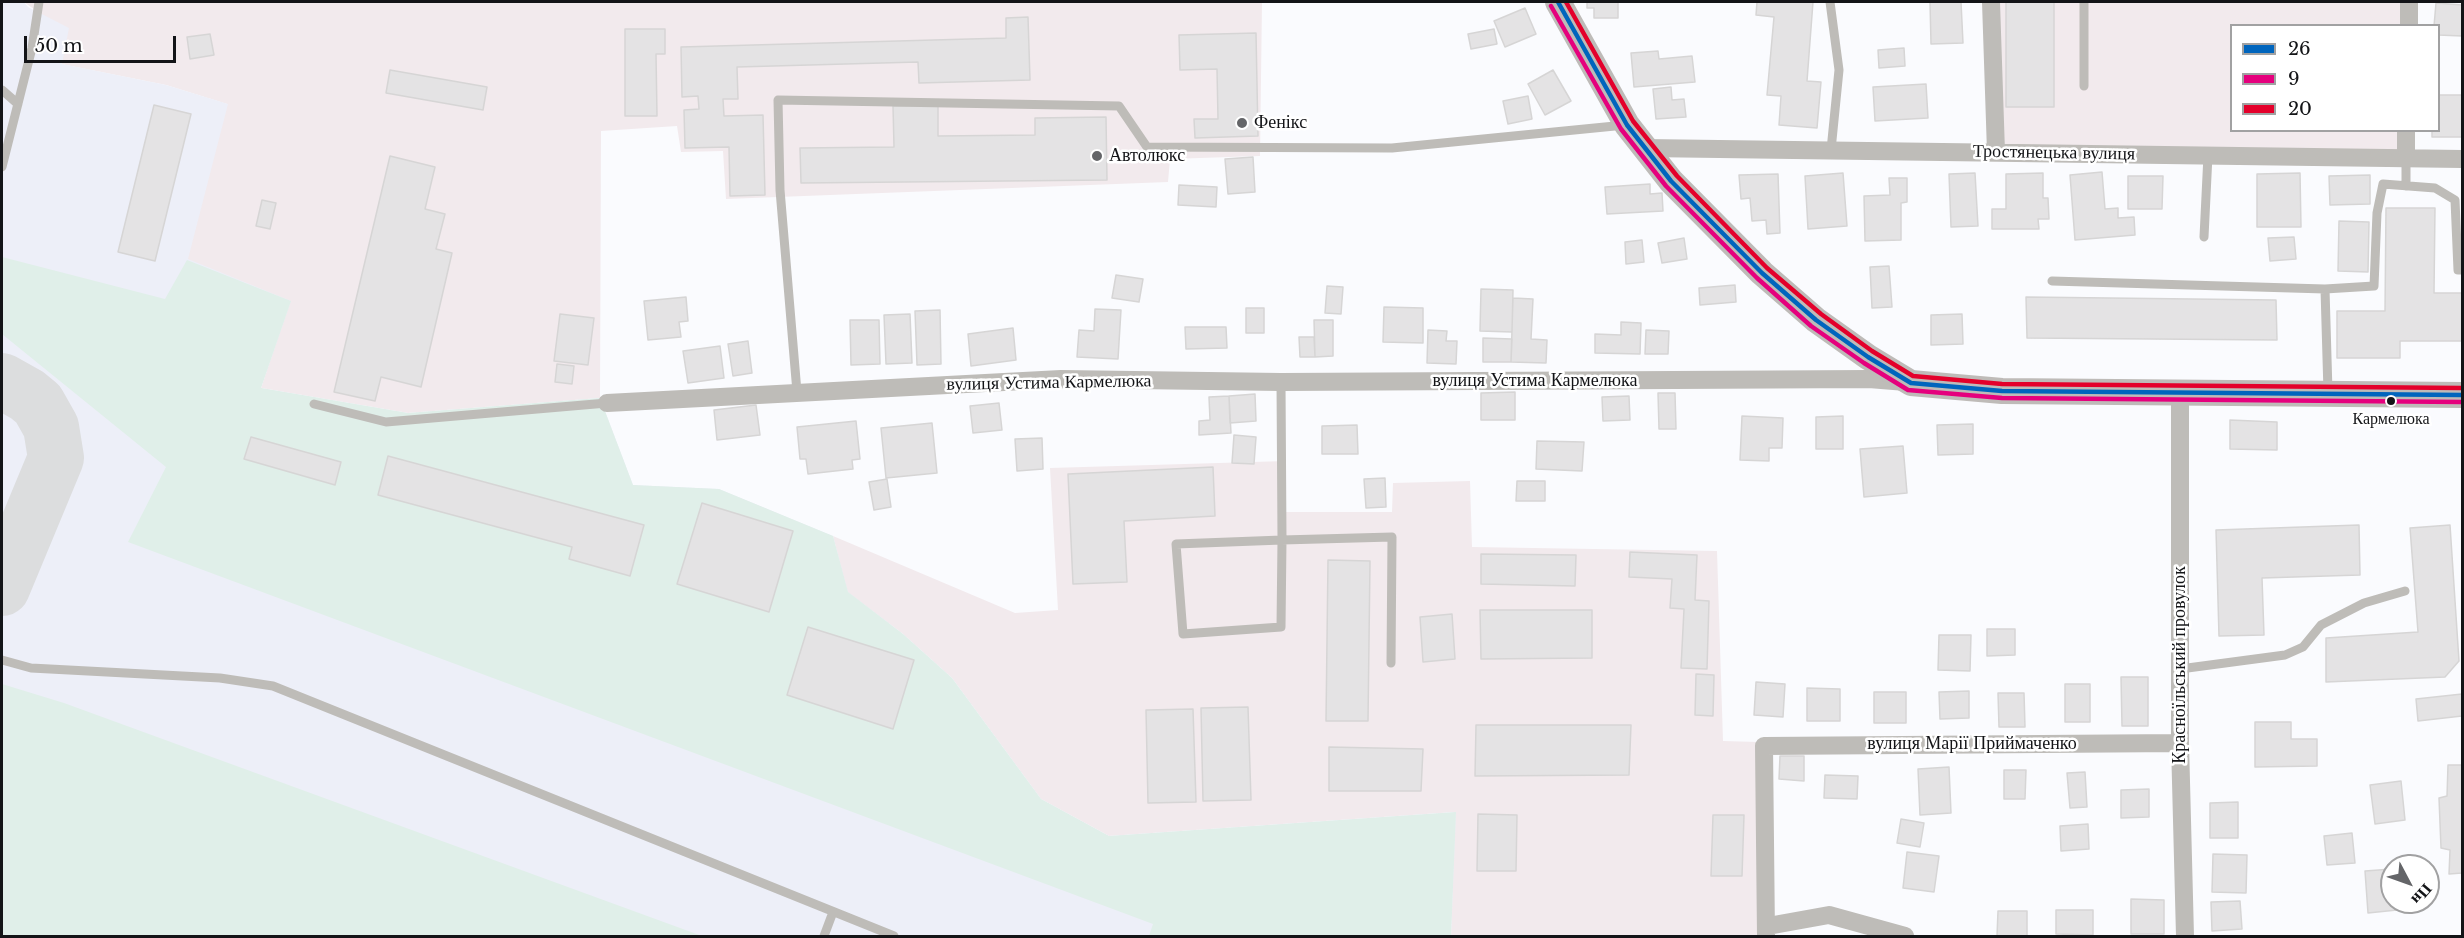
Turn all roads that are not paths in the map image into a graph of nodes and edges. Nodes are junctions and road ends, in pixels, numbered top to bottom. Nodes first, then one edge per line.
1 (39, 2) edge
2 (1558, 2) edge
3 (1830, 2) edge
4 (1991, 2) edge
5 (2084, 2) edge
6 (2409, 2) edge
7 (2409, 24) edge
8 (2084, 86) dead end
9 (2, 90) edge
10 (18, 104) junction
11 (1627, 125) junction
12 (2406, 132) edge
13 (1645, 148) junction
14 (1831, 150) junction
15 (1996, 152) junction
16 (2208, 155) junction
17 (2406, 158) junction
18 (2463, 159) edge
19 (2, 167) edge
20 (2406, 186) junction
21 (2204, 237) dead end
22 (2463, 270) edge
23 (2052, 280) dead end
24 (2325, 290) junction
25 (1281, 382) junction
26 (1911, 383) junction
27 (797, 392) junction
28 (2180, 393) junction
29 (2328, 395) junction
30 (2463, 395) edge
31 (607, 403) joint
32 (314, 405) dead end
33 (1282, 540) junction
34 (2405, 591) dead end
35 (2, 660) edge
36 (1391, 663) dead end
37 (2180, 669) junction
38 (2180, 743) junction
39 (833, 912) junction
40 (1767, 931) edge
41 (824, 936) edge
42 (894, 936) edge
43 (1905, 936) edge
44 (2185, 936) edge

1 - 10 lane
2 - 11 main road
3 - 14 lane
4 - 15 street
5 - 8 lane
6 - 7 street
9 - 10 lane
10 - 19 lane
11 - 13 main road
11 - 27 lane
12 - 17 street
13 - 14 street, Тростянецька вулиця
13 - 26 main road
14 - 15 street, Тростянецька вулиця
15 - 16 street, Тростянецька вулиця
16 - 17 street, Тростянецька вулиця
16 - 21 lane
17 - 18 street, Тростянецька вулиця
17 - 20 lane
20 - 22 lane
20 - 24 lane
23 - 24 lane
24 - 29 lane
25 - 26 street, вулиця Устима Кармелюка
25 - 27 street, вулиця Устима Кармелюка
25 - 33 lane
26 - 28 main road, вулиця Устима Кармелюка
27 - 31 street, вулиця Устима Кармелюка
28 - 29 main road, вулиця Устима Кармелюка
28 - 37 street, Красноїльський провулок
29 - 30 main road, вулиця Устима Кармелюка
31 - 32 lane
33 - 33 lane
33 - 36 lane
34 - 37 lane
35 - 39 lane
37 - 38 street, Красноїльський провулок
38 - 40 street, вулиця Марії Приймаченко
38 - 44 street, Красноїльський провулок
39 - 41 lane
39 - 42 lane
40 - 43 street

